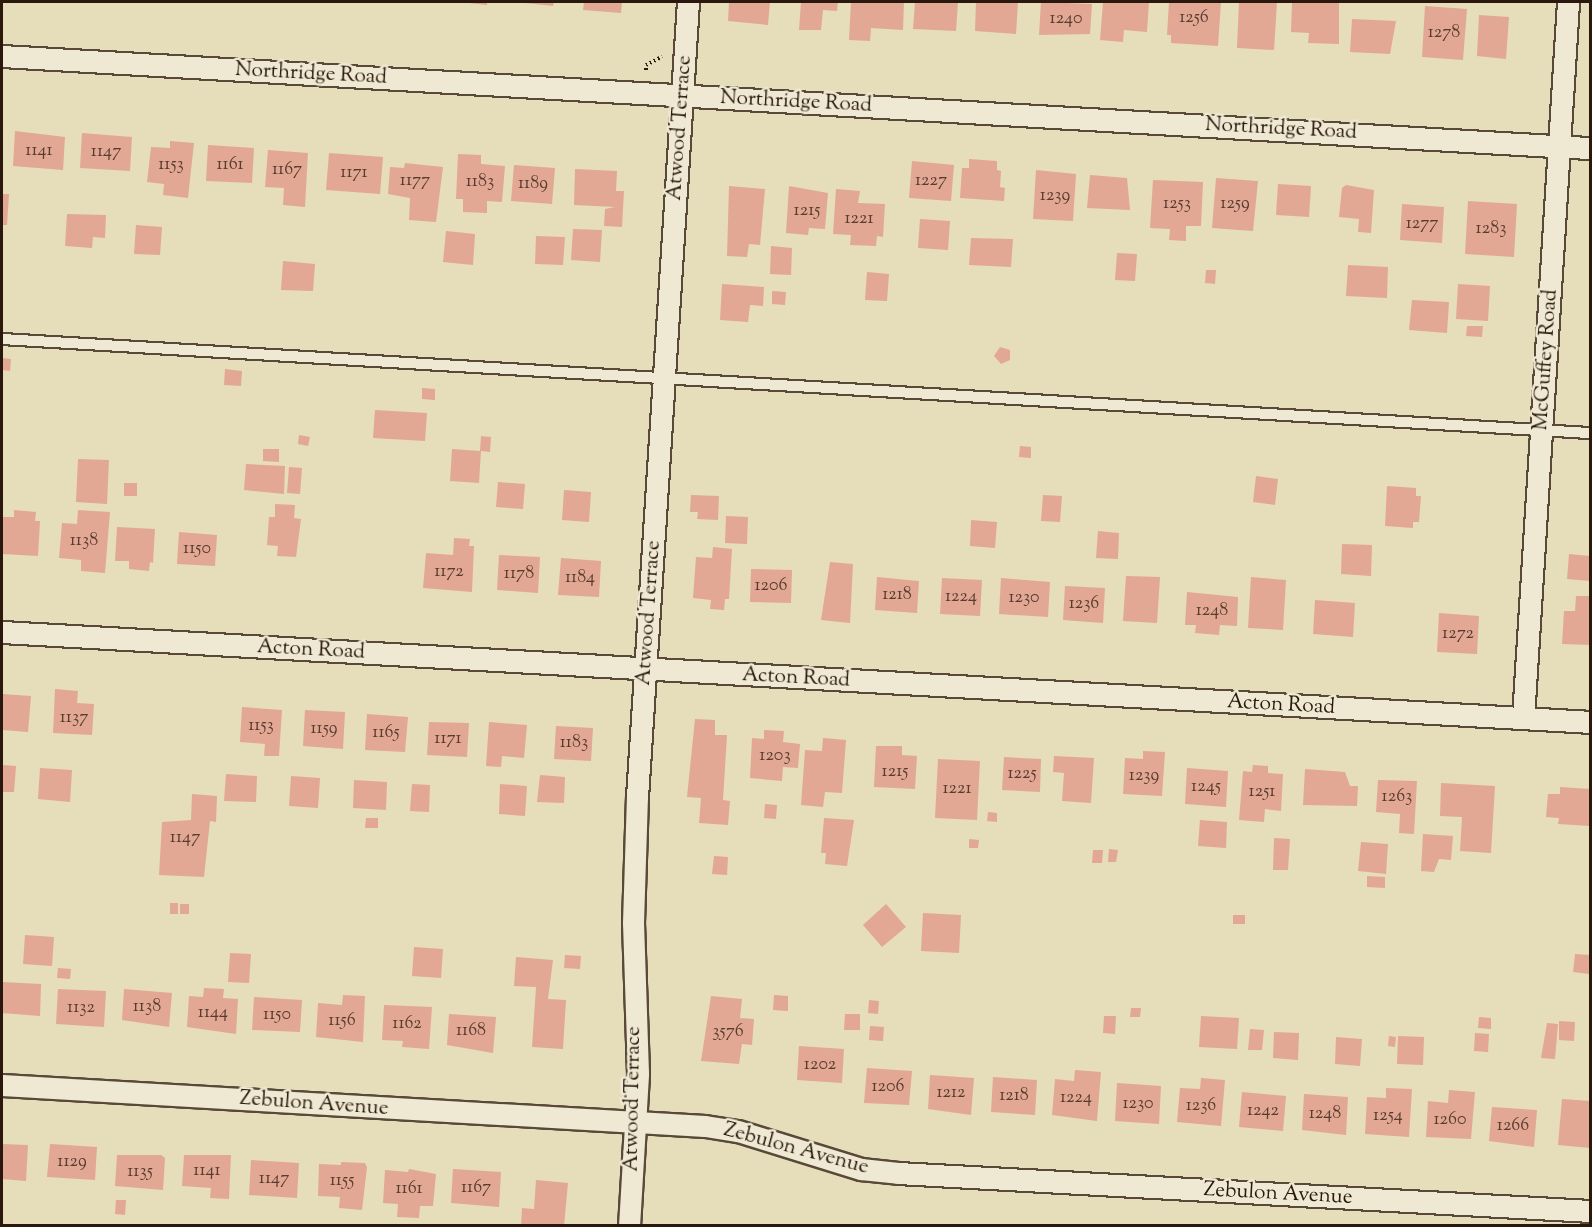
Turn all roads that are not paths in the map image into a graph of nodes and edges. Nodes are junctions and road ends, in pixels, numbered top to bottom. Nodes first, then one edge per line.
1 (688, 2) edge
2 (1568, 2) edge
3 (2, 56) edge
4 (682, 96) junction
5 (1559, 146) junction
6 (1590, 148) edge
7 (2, 339) edge
8 (664, 379) junction
9 (1541, 430) junction
10 (1590, 433) edge
11 (2, 632) edge
12 (645, 671) junction
13 (1523, 718) junction
14 (1590, 722) edge
15 (2, 1085) edge
16 (636, 1121) junction
17 (1590, 1211) edge
18 (629, 1226) edge

1 - 4 street, Atwood Terrace
2 - 5 street, McGuffey Road
3 - 4 street, Northridge Road
4 - 5 street, Northridge Road
4 - 8 street, Atwood Terrace
5 - 6 street, Northridge Road
5 - 9 street, McGuffey Road
7 - 8 lane
8 - 9 lane
8 - 12 street, Atwood Terrace
9 - 10 lane
9 - 13 street, McGuffey Road
11 - 12 street, Acton Road
12 - 13 street, Acton Road
12 - 16 street, Atwood Terrace
13 - 14 street, Acton Road
15 - 16 street, Zebulon Avenue
16 - 17 street, Zebulon Avenue
16 - 18 street, Atwood Terrace

